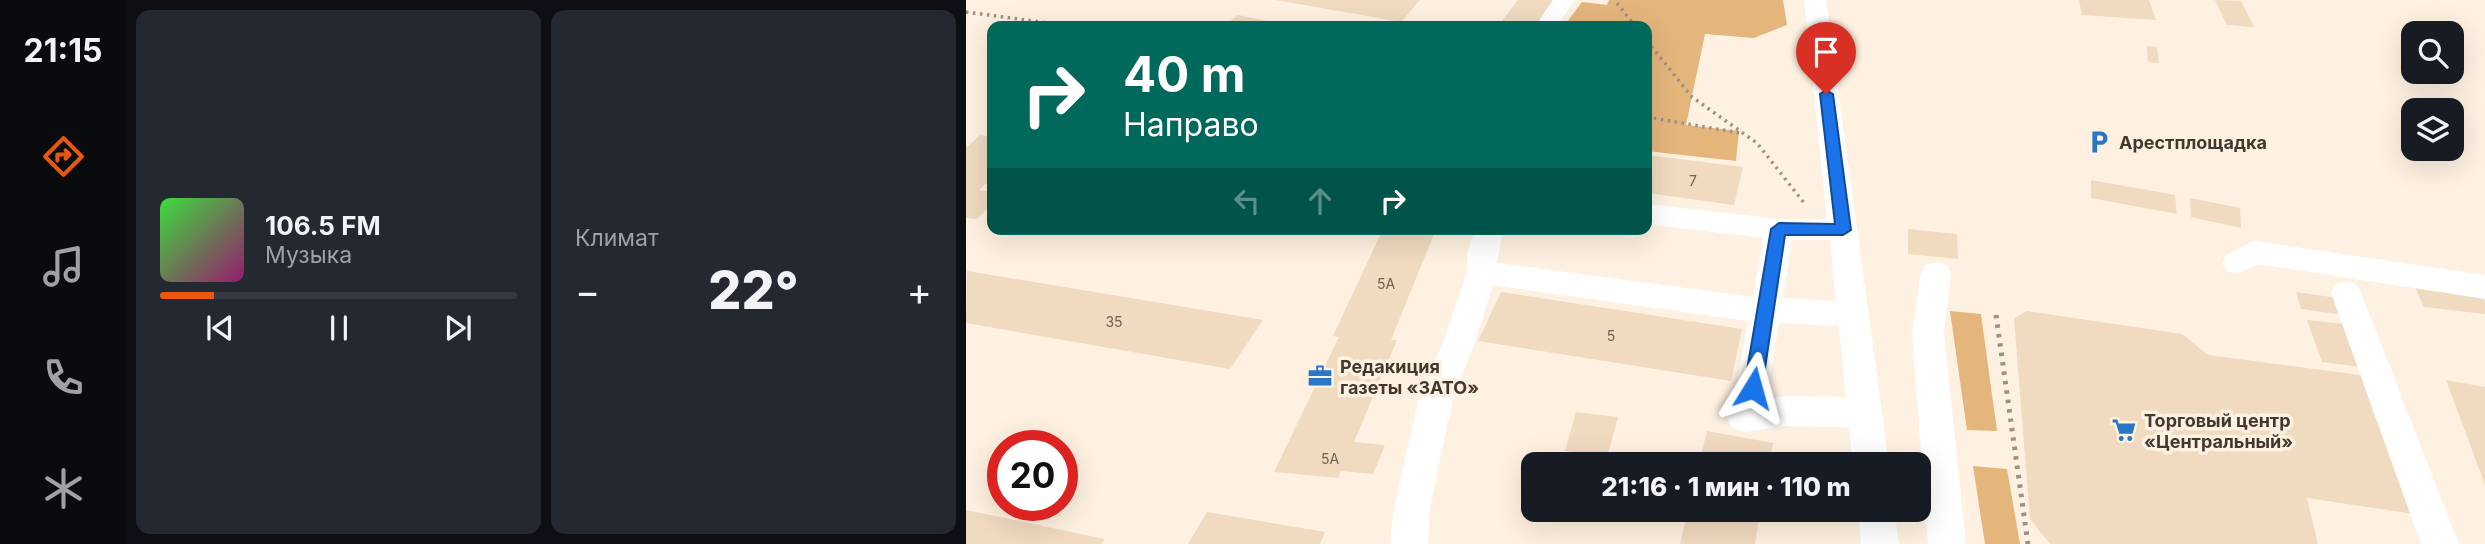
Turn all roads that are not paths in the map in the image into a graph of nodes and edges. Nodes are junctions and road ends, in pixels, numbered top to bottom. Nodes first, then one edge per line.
1 (1564, 0) edge
2 (1815, 0) edge
3 (1549, 21) edge
4 (1652, 215) edge
5 (1779, 229) junction
6 (1843, 230) junction
7 (1487, 235) edge
8 (2238, 263) dead end
9 (1482, 272) junction
10 (1937, 273) dead end
11 (2485, 287) edge
12 (2346, 293) dead end
13 (1765, 311) junction
14 (1854, 314) junction
15 (1866, 412) junction
16 (1870, 452) edge
17 (1877, 522) edge
18 (1409, 544) edge
19 (1880, 544) edge
20 (1947, 544) edge
21 (2440, 544) edge

1 - 3 street
2 - 6 street
4 - 5 street
5 - 6 street
5 - 13 street
6 - 14 street
7 - 9 street
8 - 11 street
9 - 13 street
9 - 18 street
10 - 20 street
12 - 21 street
13 - 14 street
13 - 15 street
14 - 15 street
15 - 16 street
17 - 19 street

